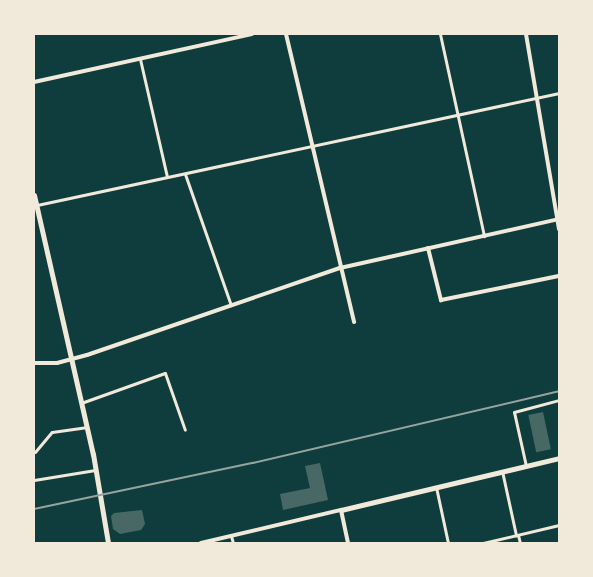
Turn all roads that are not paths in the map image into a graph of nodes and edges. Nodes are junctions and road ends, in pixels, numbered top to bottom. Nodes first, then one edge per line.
1 (252, 34) edge
2 (286, 34) edge
3 (440, 34) edge
4 (526, 34) edge
5 (140, 58) junction
6 (34, 82) edge
7 (559, 93) edge
8 (537, 98) junction
9 (459, 114) junction
10 (311, 146) junction
11 (185, 174) junction
12 (167, 177) junction
13 (34, 195) edge
14 (36, 206) junction
15 (558, 220) edge
16 (559, 229) edge
17 (484, 236) junction
18 (428, 248) junction
19 (340, 268) junction
20 (559, 276) edge
21 (231, 305) junction
22 (354, 322) dead end
23 (71, 360) junction
24 (34, 363) edge
25 (559, 400) edge
26 (81, 404) junction
27 (86, 427) junction
28 (186, 430) dead end
29 (34, 445) edge
30 (40, 446) junction
31 (35, 452) dead end
32 (559, 458) edge
33 (526, 466) junction
34 (96, 470) junction
35 (502, 471) junction
36 (34, 480) edge
37 (436, 486) junction
38 (342, 510) junction
39 (559, 525) edge
40 (517, 535) junction
41 (231, 536) junction
42 (108, 543) edge
43 (201, 543) edge
44 (233, 543) edge
45 (348, 543) edge
46 (448, 543) edge
47 (483, 543) edge
48 (520, 543) edge

1 - 5 street
2 - 10 street
3 - 9 street
4 - 8 street
5 - 6 street
5 - 12 street
7 - 8 street
8 - 9 street
8 - 15 street
9 - 10 street
9 - 17 street
10 - 11 street
10 - 19 street
11 - 12 street
11 - 21 street
12 - 14 street
13 - 14 main road
14 - 23 main road
15 - 16 street
15 - 17 street
17 - 18 street
18 - 19 street
18 - 20 street
19 - 21 street
19 - 22 street
21 - 23 street
23 - 24 street
23 - 26 main road
25 - 33 street
26 - 27 main road
26 - 28 street
27 - 30 street
27 - 34 main road
29 - 30 street
30 - 31 street
32 - 33 main road
33 - 35 main road
34 - 36 street
34 - 42 main road
35 - 37 main road
35 - 40 street
37 - 38 main road
37 - 46 street
38 - 41 street
38 - 45 street
39 - 40 street
40 - 47 street
40 - 48 street
41 - 43 street
41 - 44 street

